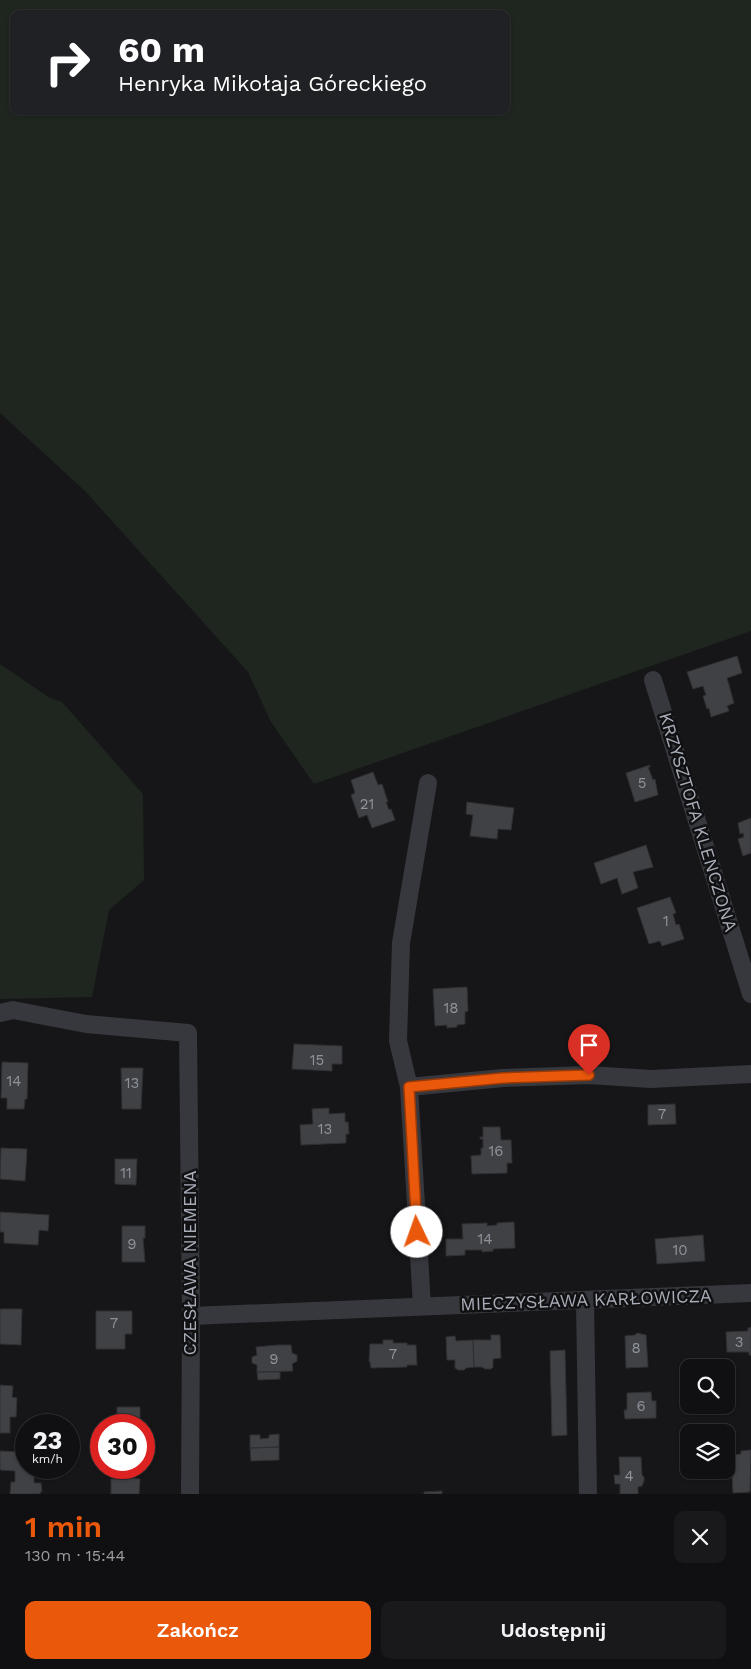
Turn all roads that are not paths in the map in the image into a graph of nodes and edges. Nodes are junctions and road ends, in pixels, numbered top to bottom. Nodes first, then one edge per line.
1 (653, 680) dead end
2 (428, 783) dead end
3 (751, 994) edge
4 (0, 1013) edge
5 (751, 1074) edge
6 (409, 1087) junction
7 (751, 1293) edge
8 (585, 1300) junction
9 (422, 1306) junction
10 (191, 1316) junction
11 (190, 1494) edge
12 (588, 1494) edge

1 - 3 street, KRZYSZTOFA KLENCZONA
2 - 6 street
4 - 10 street, CZESŁAWA NIEMENA
5 - 6 street
6 - 9 street
7 - 8 street, MIECZYSŁAWA KARŁOWICZA
8 - 9 street, MIECZYSŁAWA KARŁOWICZA
8 - 12 street
9 - 10 street, MIECZYSŁAWA KARŁOWICZA
10 - 11 street, CZESŁAWA NIEMENA

